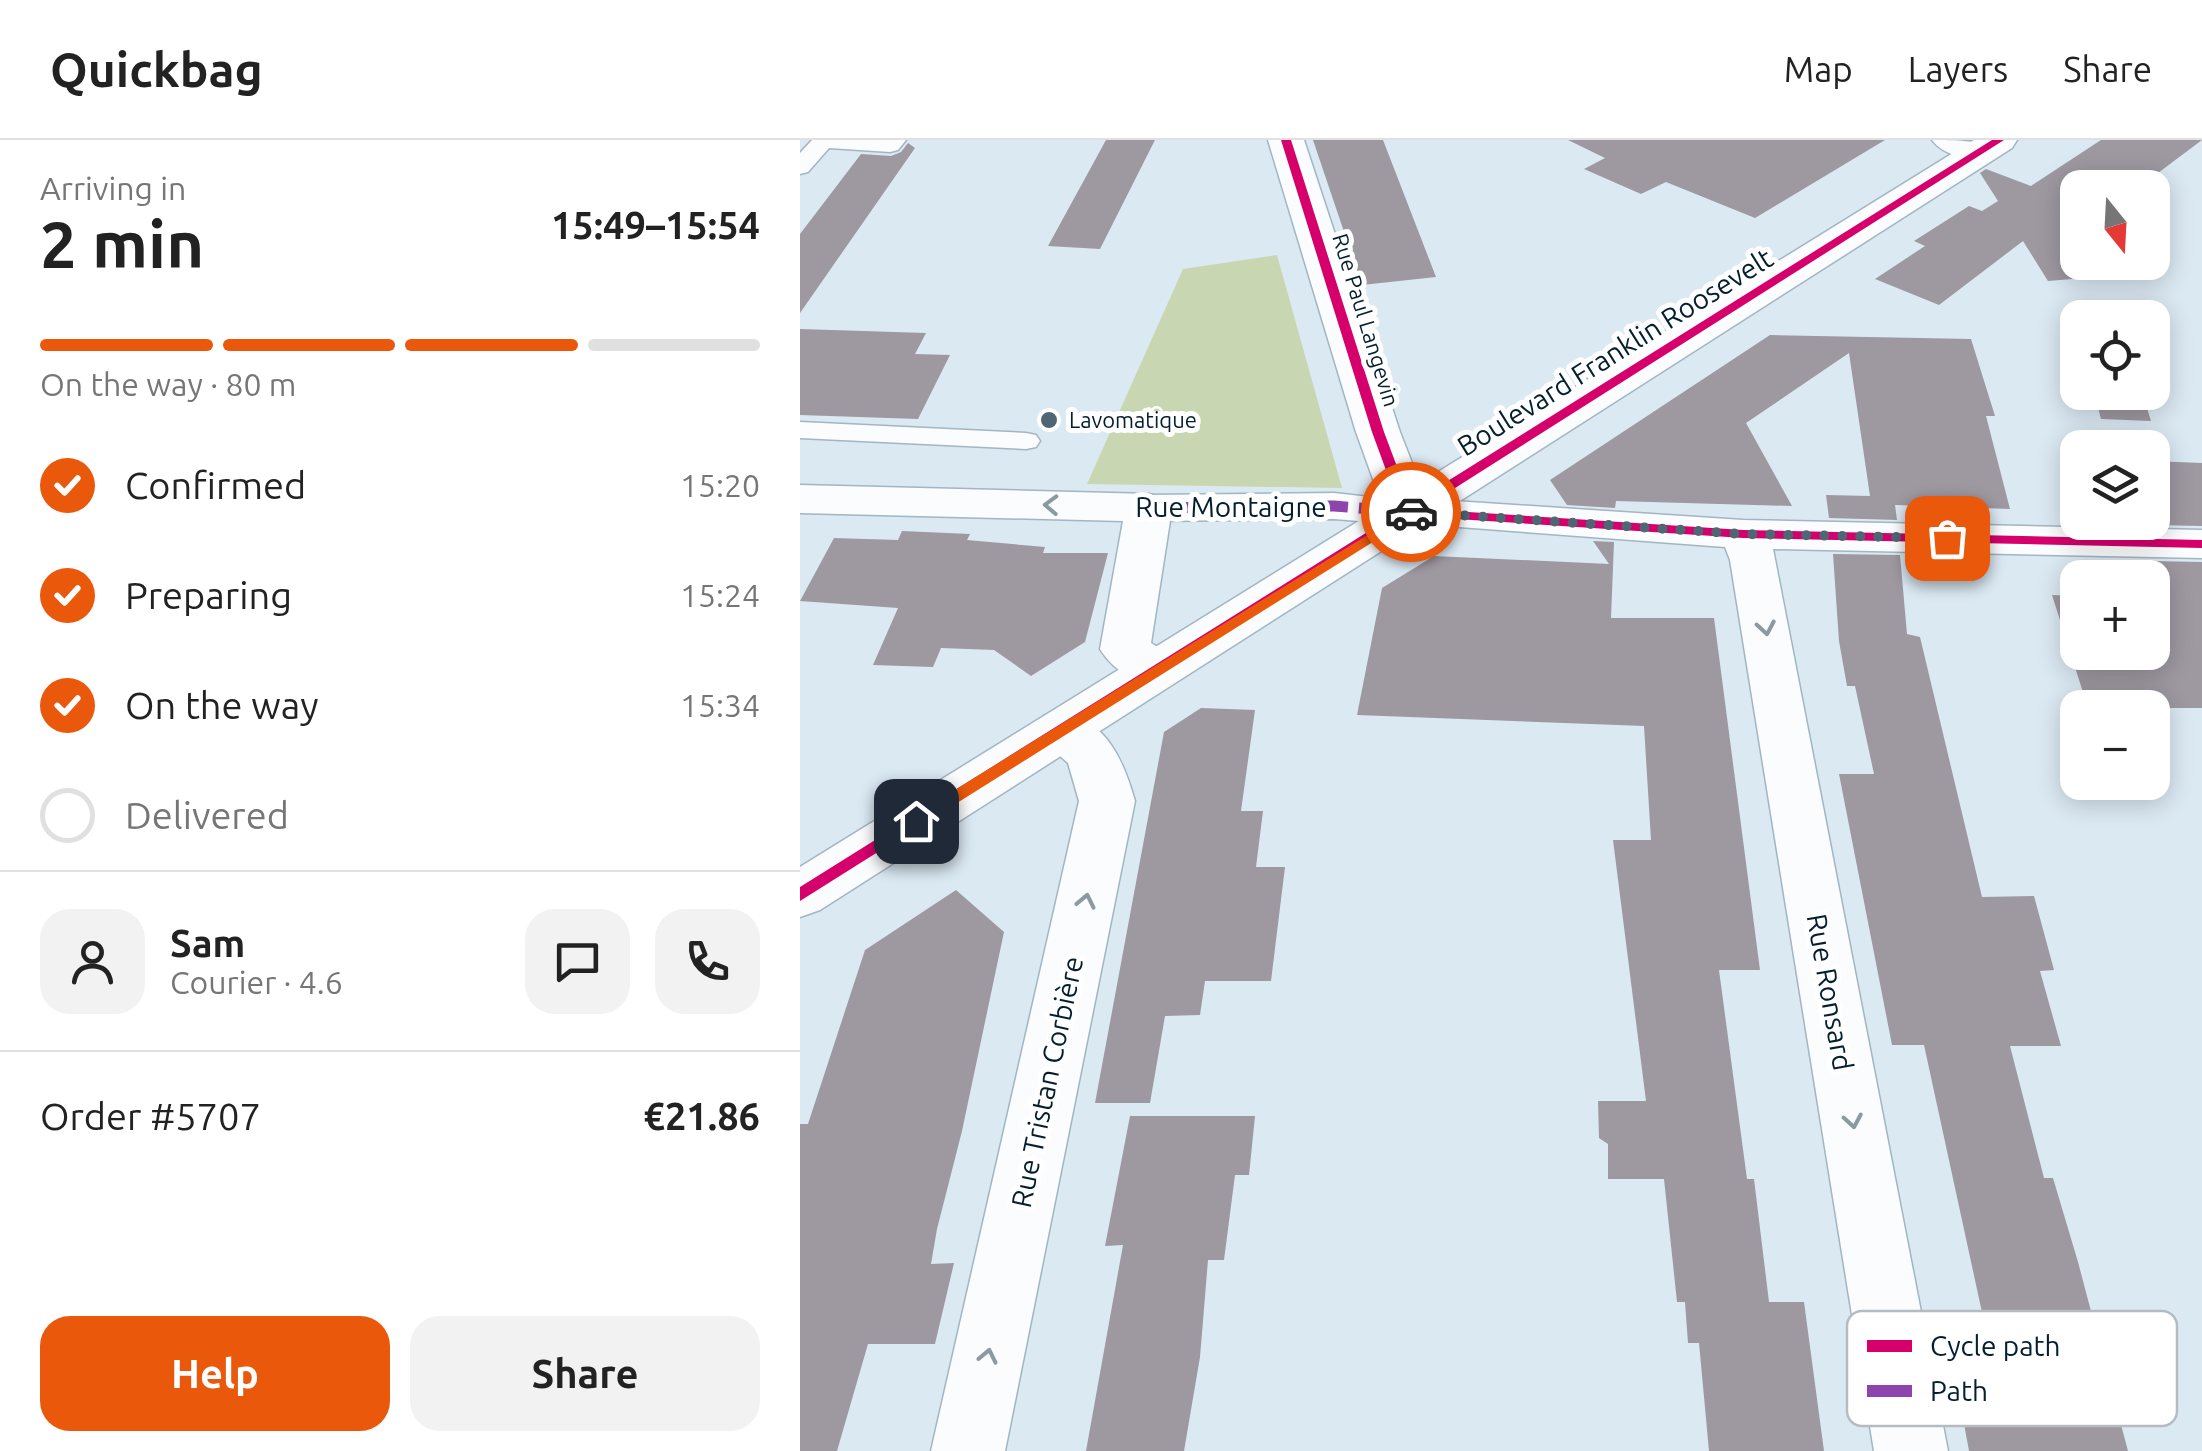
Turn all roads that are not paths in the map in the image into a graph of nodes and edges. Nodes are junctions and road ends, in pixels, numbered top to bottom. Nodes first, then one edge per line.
1 (895, 140) edge
2 (1286, 140) edge
3 (1977, 144) edge
4 (800, 167) edge
5 (800, 430) edge
6 (1026, 441) dead end
7 (800, 498) edge
8 (1148, 508) junction
9 (1408, 512) junction
10 (1743, 534) junction
11 (2202, 544) edge
12 (1157, 670) junction
13 (1063, 729) junction
14 (800, 895) edge
15 (1887, 1311) edge
16 (1908, 1426) edge
17 (968, 1451) edge
18 (1912, 1451) edge

1 - 4 lane
2 - 9 street, Rue Paul Langevin
3 - 9 street, Boulevard Franklin Roosevelt
5 - 6 lane
8 -> 7 street, Rue Montaigne
8 - 9 street, Rue Montaigne
8 - 12 street
9 - 10 street, Rue Montaigne
9 - 12 street, Boulevard Franklin Roosevelt
10 - 11 street, Rue Montaigne
10 -> 15 street, Rue Ronsard
12 - 13 street, Boulevard Franklin Roosevelt
13 - 14 street, Boulevard Franklin Roosevelt
17 -> 13 street, Rue Tristan Corbière
16 -> 18 street, Rue Ronsard

